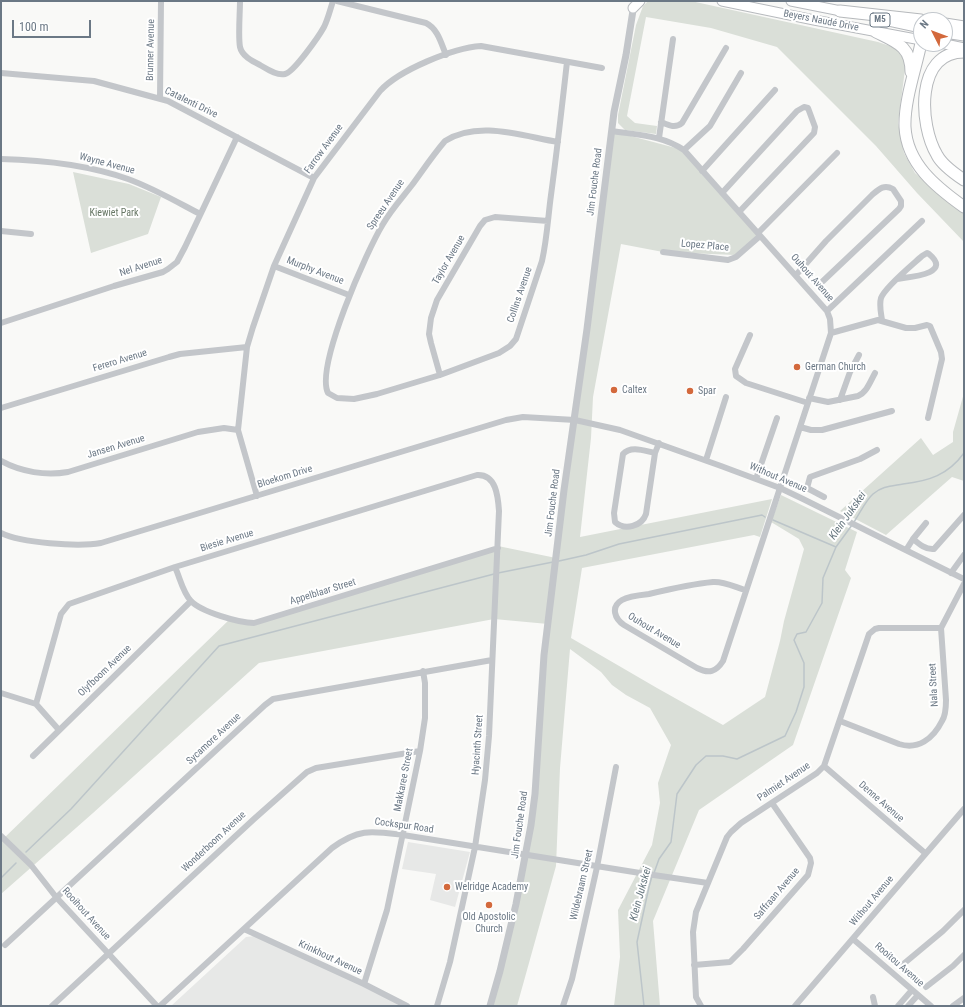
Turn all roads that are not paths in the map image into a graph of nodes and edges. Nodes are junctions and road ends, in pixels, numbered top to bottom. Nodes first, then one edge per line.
1 (161, 1) edge
2 (240, 1) edge
3 (333, 1) edge
4 (337, 1) edge
5 (640, 1) edge
6 (722, 1) edge
7 (791, 1) edge
8 (634, 4) edge
9 (840, 11) junction
10 (913, 19) edge
11 (953, 25) edge
12 (913, 26) edge
13 (964, 27) edge
14 (876, 32) junction
15 (953, 34) edge
16 (964, 36) edge
17 (673, 39) dead end
18 (913, 39) edge
19 (953, 46) edge
20 (726, 48) dead end
21 (964, 48) edge
22 (919, 52) edge
23 (964, 52) edge
24 (446, 55) junction
25 (567, 62) junction
26 (602, 68) dead end
27 (1, 73) edge
28 (741, 73) dead end
29 (775, 90) dead end
30 (910, 91) junction
31 (160, 98) junction
32 (661, 122) junction
33 (612, 131) junction
34 (237, 137) junction
35 (659, 138) junction
36 (558, 142) junction
37 (684, 150) junction
38 (837, 153) dead end
39 (1, 159) edge
40 (702, 170) junction
41 (314, 178) junction
42 (964, 180) edge
43 (722, 193) junction
44 (964, 207) edge
45 (739, 212) junction
46 (200, 214) junction
47 (548, 221) junction
48 (922, 221) dead end
49 (1, 231) edge
50 (31, 234) dead end
51 (759, 235) junction
52 (663, 252) dead end
53 (274, 266) junction
54 (796, 275) junction
55 (897, 280) junction
56 (823, 281) dead end
57 (349, 295) junction
58 (827, 311) junction
59 (882, 320) junction
60 (1, 323) edge
61 (831, 333) junction
62 (750, 335) dead end
63 (247, 347) junction
64 (859, 355) dead end
65 (875, 373) dead end
66 (440, 374) junction
67 (332, 396) joint
68 (726, 397) dead end
69 (809, 400) junction
70 (840, 400) junction
71 (1, 408) edge
72 (892, 411) dead end
73 (777, 418) dead end
74 (928, 418) dead end
75 (575, 420) junction
76 (800, 427) junction
77 (238, 430) junction
78 (659, 443) junction
79 (877, 450) dead end
80 (655, 453) junction
81 (706, 460) junction
82 (1, 461) edge
83 (756, 479) junction
84 (492, 482) joint
85 (780, 488) junction
86 (807, 488) junction
87 (257, 496) junction
88 (824, 497) dead end
89 (803, 499) junction
90 (964, 515) edge
91 (926, 523) dead end
92 (1, 533) edge
93 (913, 539) junction
94 (498, 548) junction
95 (906, 550) junction
96 (963, 558) edge
97 (175, 568) junction
98 (951, 573) junction
99 (964, 579) edge
100 (964, 584) edge
101 (746, 590) junction
102 (191, 601) junction
103 (941, 628) junction
104 (492, 660) junction
105 (424, 671) junction
106 (1, 693) edge
107 (36, 704) junction
108 (840, 721) junction
109 (58, 730) junction
110 (420, 751) junction
111 (32, 756) dead end
112 (824, 766) junction
113 (616, 767) dead end
114 (772, 803) junction
115 (964, 809) edge
116 (403, 835) junction
117 (1, 836) edge
118 (476, 847) junction
119 (925, 853) junction
120 (526, 854) junction
121 (598, 866) junction
122 (708, 883) junction
123 (56, 897) junction
124 (964, 910) edge
125 (244, 929) junction
126 (853, 939) junction
127 (6, 945) dead end
128 (109, 954) junction
129 (964, 955) edge
130 (694, 965) junction
131 (901, 966) dead end
132 (364, 984) junction
133 (926, 987) dead end
134 (912, 990) junction
135 (918, 995) junction
136 (872, 997) dead end
137 (964, 998) edge
138 (52, 1006) edge
139 (159, 1006) edge
140 (407, 1006) edge
141 (437, 1006) edge
142 (490, 1006) edge
143 (564, 1006) edge
144 (701, 1006) edge
145 (795, 1006) edge
146 (875, 1006) edge
147 (898, 1006) edge
148 (908, 1006) edge
149 (931, 1006) edge
150 (953, 1006) edge

1 - 31 street, Brunner Avenue
2 - 3 street
4 - 24 street
5 - 8 main road
6 - 14 main road, Beyers Naudé Drive / M5
7 - 9 main road, Beyers Naudé Drive / M5
8 - 33 street, Jim Fouche Road
9 - 10 highway
9 - 12 main road, Beyers Naudé Drive / M5
11 - 13 highway
14 - 18 main road, Beyers Naudé Drive / M5
14 - 30 highway
15 - 16 main road
17 - 32 street
19 - 21 main road
20 - 32 street
22 - 30 highway
23 - 42 highway
24 - 25 street, Farrow Avenue
24 - 41 street, Farrow Avenue
25 - 26 street, Farrow Avenue
25 - 36 street, Collins Avenue
27 - 31 street, Catalenti Drive
28 - 37 street
29 - 40 street
30 - 44 highway
31 - 34 street, Catalenti Drive
32 - 35 street
33 - 35 street, Ouhout Avenue
33 - 75 street, Jim Fouche Road
34 - 41 street, Catalenti Drive
34 - 46 street, Nel Avenue
35 - 37 street, Ouhout Avenue
36 - 47 street, Collins Avenue
36 - 57 street, Spreeu Avenue
37 - 40 street, Ouhout Avenue
38 - 51 street, Lopez Place
39 - 46 street, Wayne Avenue
40 - 43 street, Ouhout Avenue
41 - 53 street, Farrow Avenue
43 - 45 street, Ouhout Avenue
43 - 45 street
45 - 51 street, Ouhout Avenue
46 - 60 street, Nel Avenue
47 - 66 street, Collins Avenue
47 - 66 street, Taylor Avenue
48 - 58 street
49 - 50 street
51 - 52 street, Lopez Place
51 - 54 street, Ouhout Avenue
53 - 57 street, Murphy Avenue
53 - 63 street, Farrow Avenue
54 - 56 street
54 - 58 street, Ouhout Avenue
55 - 55 street
55 - 59 street
57 - 67 street, Spreeu Avenue
58 - 61 street, Ouhout Avenue
59 - 61 street
59 - 74 street
61 - 69 street, Ouhout Avenue
62 - 69 street
63 - 71 street, Ferero Avenue
63 - 77 street, Farrow Avenue
64 - 70 street
65 - 70 street
66 - 67 street, Collins Avenue
68 - 81 street
69 - 70 street
69 - 76 street, Ouhout Avenue
72 - 76 street
73 - 83 street
75 - 78 street, Without Avenue
75 - 87 street, Bloekom Drive
75 - 120 street, Jim Fouche Road
76 - 85 street, Ouhout Avenue
77 - 82 street, Jansen Avenue
77 - 87 street, Farrow Avenue
78 - 80 street
78 - 81 street, Without Avenue
79 - 86 street
80 - 80 street
81 - 83 street, Without Avenue
83 - 85 street, Without Avenue
84 - 94 street, Hyacinth Street
84 - 97 street, Biesie Avenue
85 - 89 street, Without Avenue
85 - 101 street, Ouhout Avenue
86 - 88 street
86 - 89 street
87 - 92 street, Bloekom Drive
89 - 95 street, Without Avenue
90 - 93 street
91 - 93 street
93 - 95 street
94 - 102 street, Appelblaar Street
94 - 104 street, Hyacinth Street
95 - 98 street, Without Avenue
96 - 98 street
97 - 102 street
97 - 107 street, Biesie Avenue
98 - 99 street, Without Avenue
100 - 103 street
101 - 101 street, Ouhout Avenue
102 - 109 street, Olyfboom Avenue
103 - 108 street, Palmiet Avenue
103 - 108 street, Nala Street
104 - 105 street, Sycamore Avenue
104 - 118 street, Hyacinth Street
105 - 110 street, Makkaree Street
105 - 123 street, Sycamore Avenue
106 - 107 street
107 - 109 street
108 - 112 street, Palmiet Avenue
109 - 111 street, Olyfboom Avenue
110 - 116 street, Makkaree Street
110 - 128 street, Wonderboom Avenue
112 - 114 street, Palmiet Avenue
112 - 119 street, Denne Avenue
113 - 121 street, Wildebraam Street
114 - 122 street, Palmiet Avenue
114 - 130 street, Saffraan Avenue
115 - 119 street, Without Avenue
116 - 118 street, Cockspur Road
116 - 125 street, Cockspur Road
116 - 132 street, Makkaree Street
117 - 123 street, Rooihout Avenue
118 - 120 street, Cockspur Road
118 - 141 street, Hyacinth Street
119 - 126 street, Without Avenue
120 - 121 street, Cockspur Road
120 - 142 street, Jim Fouche Road
121 - 122 street, Cockspur Road
121 - 143 street, Wildebraam Street
122 - 130 street, Palmiet Avenue
123 - 127 street, Sycamore Avenue
123 - 128 street, Rooihout Avenue
124 - 131 street
125 - 132 street, Krinkhout Avenue
125 - 139 street, Cockspur Road
126 - 134 street, Rooitou Avenue
126 - 145 street, Without Avenue
128 - 138 street, Wonderboom Avenue
128 - 139 street, Rooihout Avenue
129 - 133 street
130 - 144 street, Palmiet Avenue
132 - 140 street, Krinkhout Avenue
134 - 135 street, Rooitou Avenue
134 - 147 street
135 - 148 street
135 - 149 street, Rooitou Avenue
136 - 146 street
137 - 150 street

